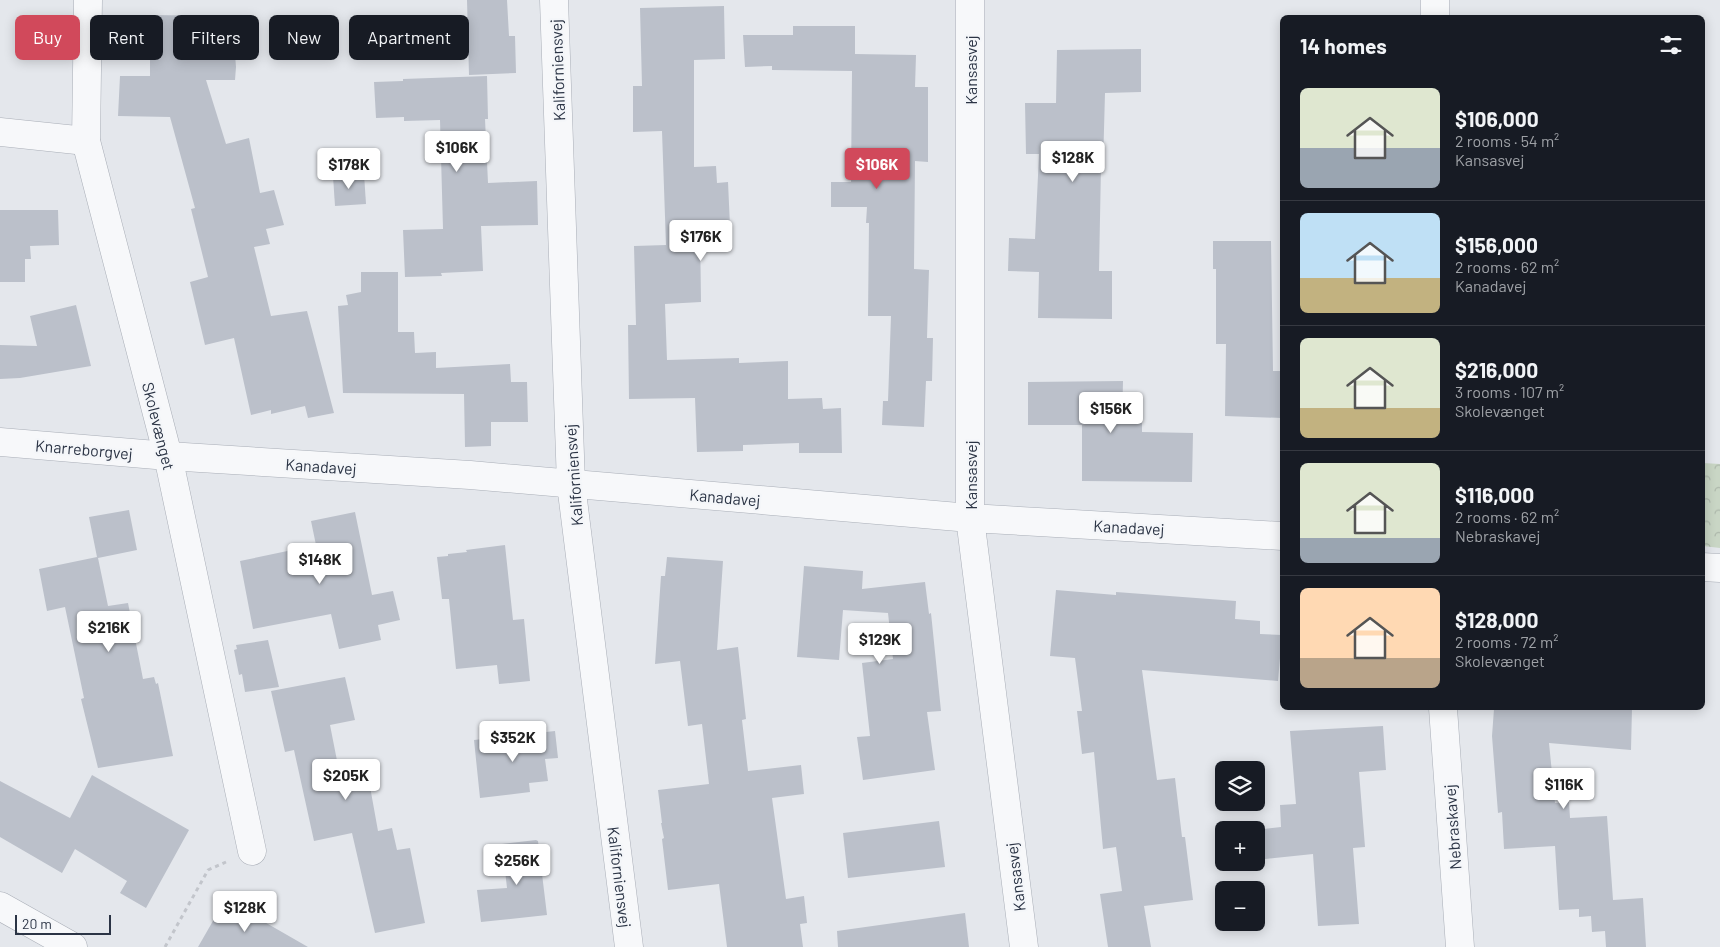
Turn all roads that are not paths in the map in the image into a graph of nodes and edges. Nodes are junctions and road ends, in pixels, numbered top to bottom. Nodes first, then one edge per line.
1 (88, 0) edge
2 (554, 0) edge
3 (970, 0) edge
4 (1435, 0) edge
5 (1435, 15) edge
6 (0, 132) edge
7 (86, 141) junction
8 (0, 442) edge
9 (168, 456) junction
10 (571, 484) junction
11 (970, 518) junction
12 (1280, 536) edge
13 (1705, 567) edge
14 (1720, 568) edge
15 (1443, 710) edge
16 (252, 851) road end
17 (0, 906) edge
18 (73, 947) edge
19 (629, 947) edge
20 (1024, 947) edge
21 (1460, 947) edge

1 - 7 street, Skolevænget
2 - 10 street, Kaliforniensvej
3 - 11 street, Kansasvej
4 - 5 street
6 - 7 street
7 - 9 street, Skolevænget
8 - 9 street, Knarreborgvej
9 - 10 street, Kanadavej
9 - 16 street, Skolevænget
10 - 11 street, Kanadavej
10 - 19 street, Kaliforniensvej
11 - 12 street, Kanadavej
11 - 20 street, Kansasvej
13 - 14 street
15 - 21 street, Nebraskavej
17 - 18 street

